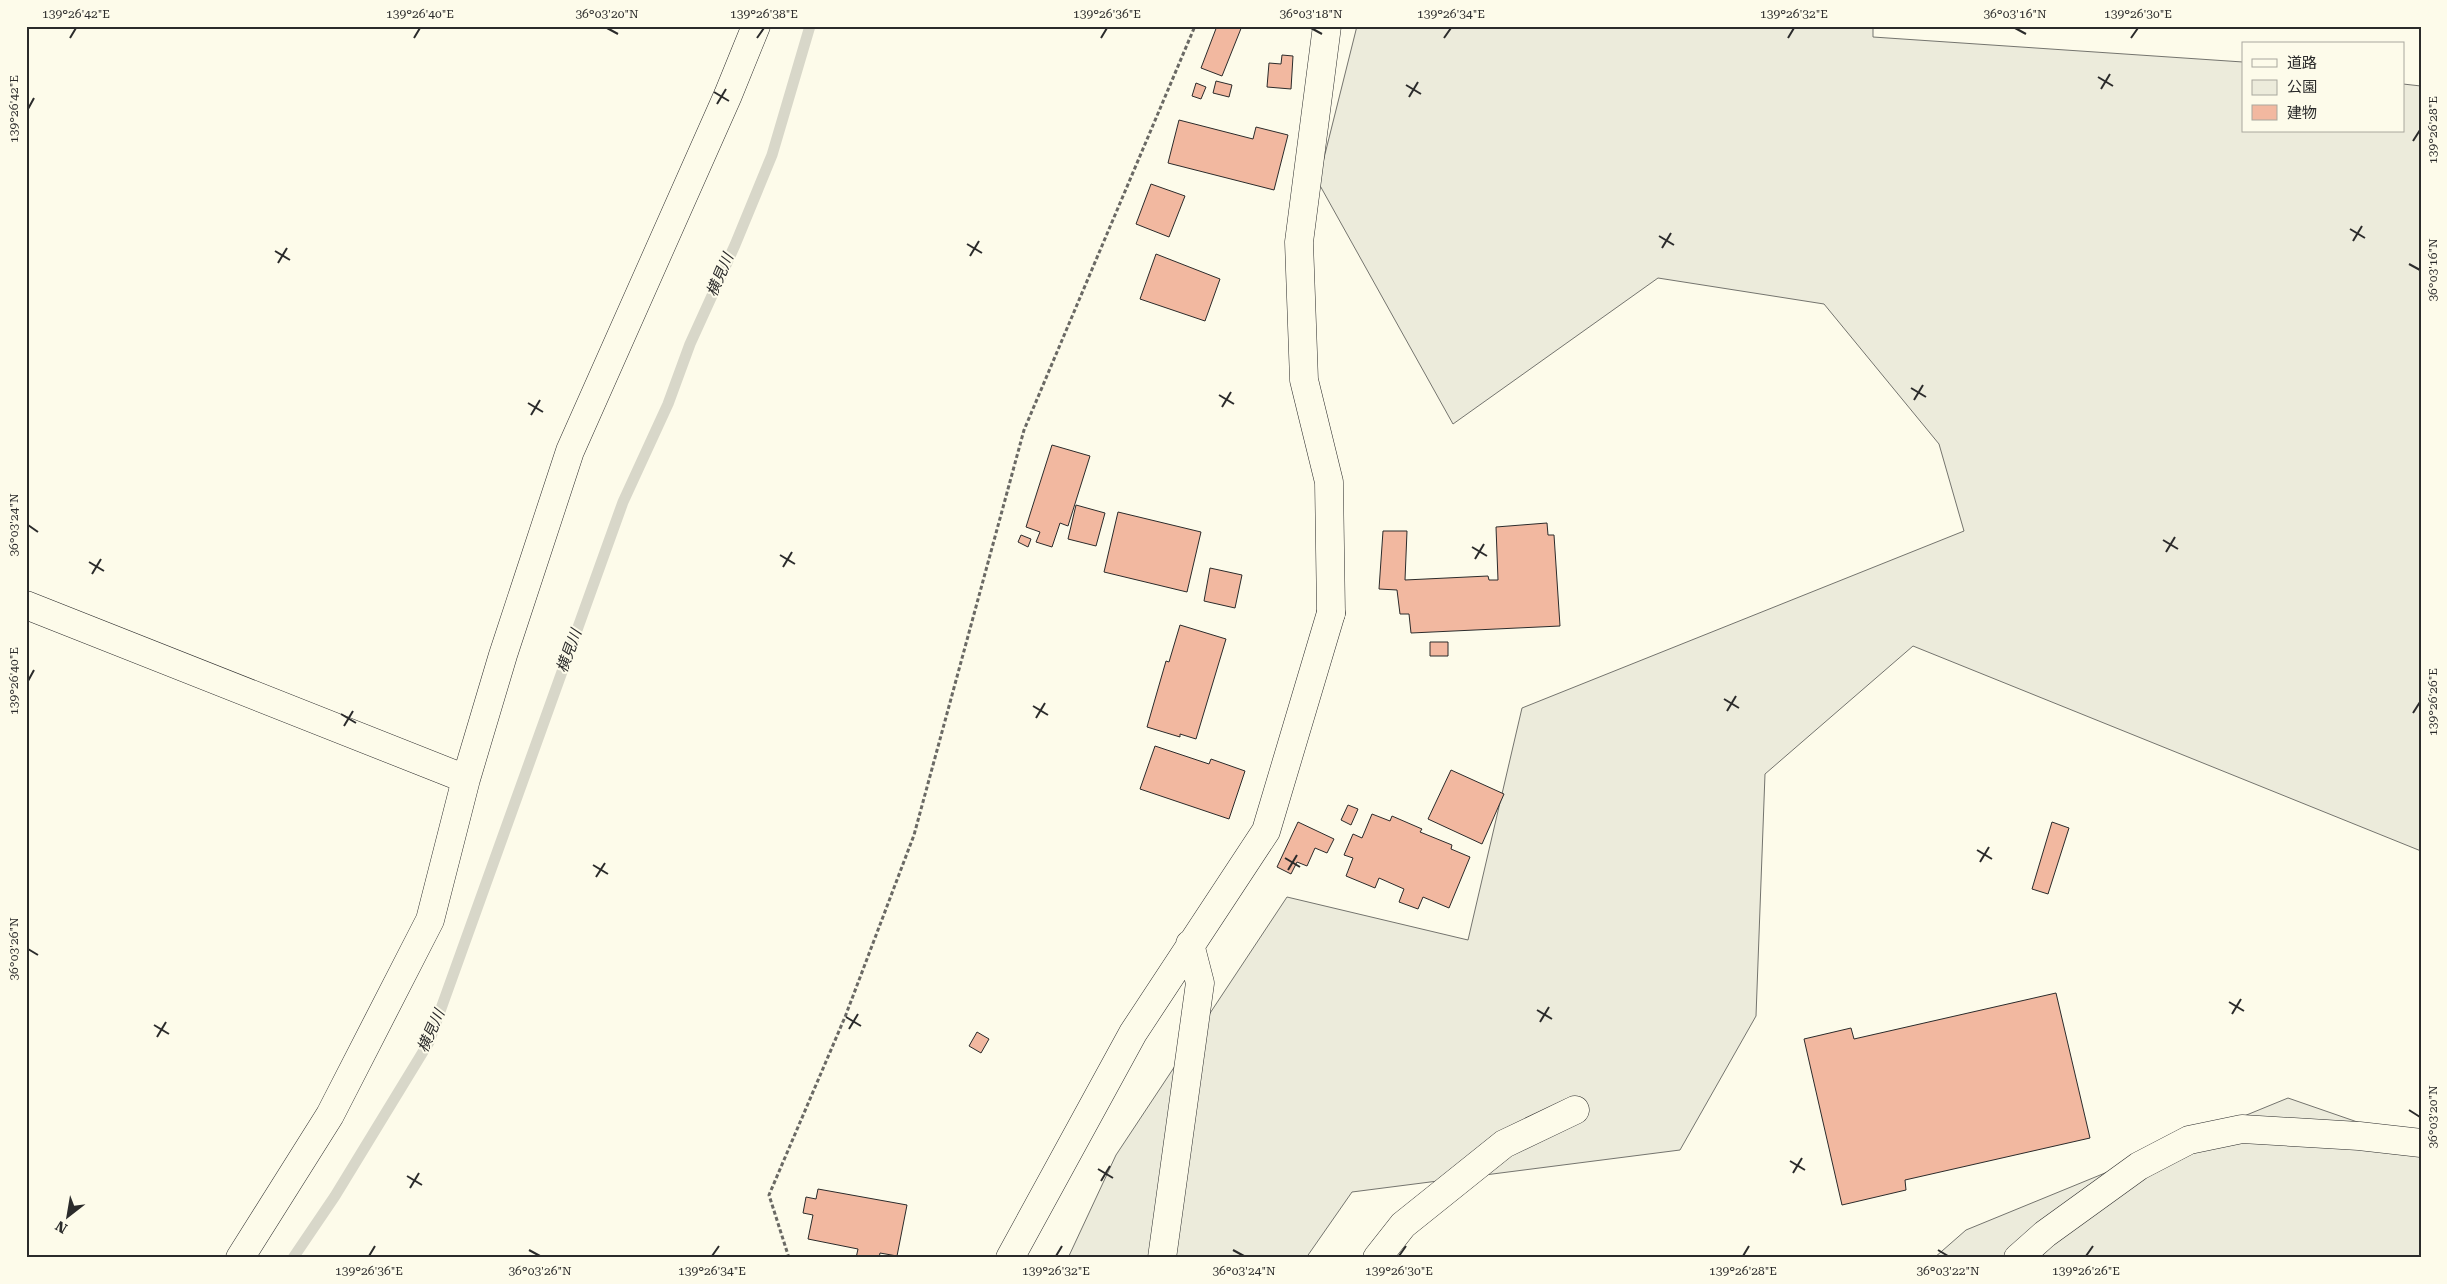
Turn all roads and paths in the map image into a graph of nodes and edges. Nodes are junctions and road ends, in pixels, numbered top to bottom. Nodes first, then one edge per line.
1 (756, 26) edge
2 (1195, 26) edge
3 (1327, 26) edge
4 (26, 605) edge
5 (466, 779) junction
6 (1190, 944) junction
7 (1575, 1110) dead end
8 (2421, 1143) edge
9 (240, 1258) edge
10 (789, 1258) edge
11 (1010, 1258) edge
12 (1162, 1258) edge
13 (1377, 1258) edge
14 (2018, 1258) edge

1 - 5 street
2 - 10 path
3 - 6 street
4 - 5 street
5 - 9 street
6 - 11 street
6 - 12 street
7 - 13 street
8 - 14 street

